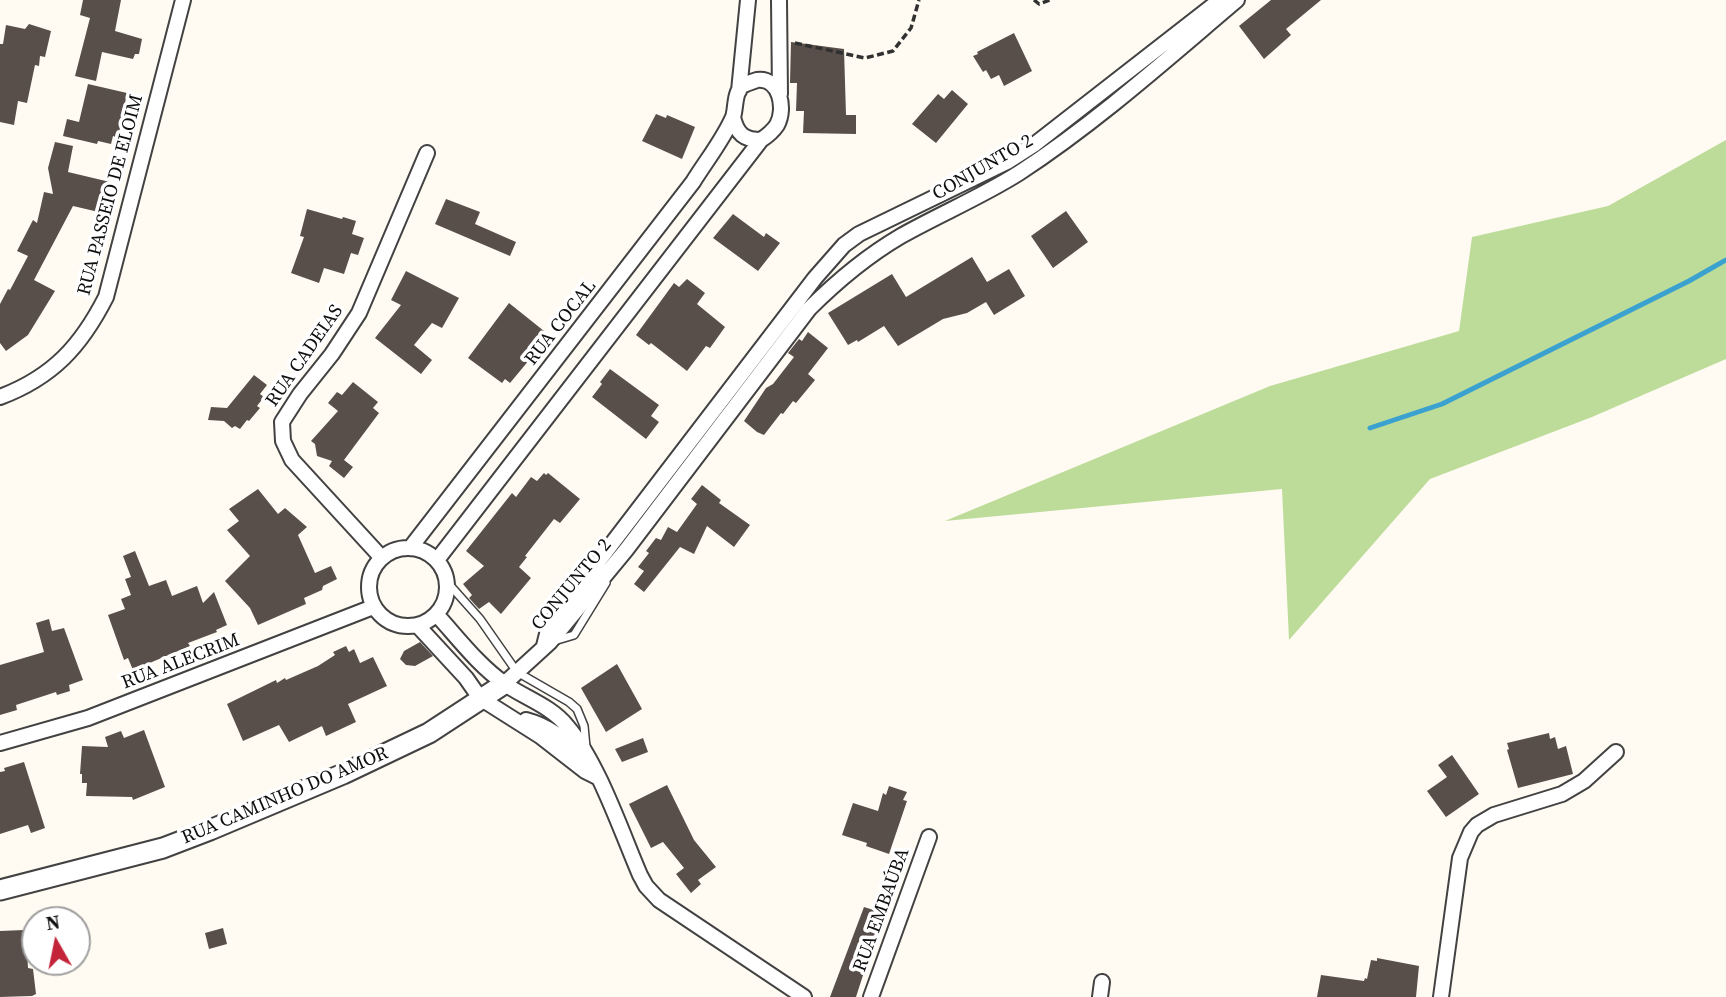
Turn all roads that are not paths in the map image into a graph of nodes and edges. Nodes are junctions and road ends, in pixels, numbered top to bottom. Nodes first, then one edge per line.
1 (183, 0) edge
2 (748, 0) edge
3 (779, 0) edge
4 (1220, 0) edge
5 (1237, 0) edge
6 (739, 91) junction
7 (780, 96) junction
8 (733, 117) junction
9 (761, 140) junction
10 (1035, 144) junction
11 (427, 153) dead end
12 (1044, 157) junction
13 (803, 305) junction
14 (0, 397) edge
15 (411, 547) junction
16 (382, 557) junction
17 (437, 559) junction
18 (448, 583) junction
19 (373, 607) junction
20 (437, 615) junction
21 (418, 626) junction
22 (547, 645) joint
23 (511, 678) junction
24 (480, 698) junction
25 (0, 743) edge
26 (1616, 752) dead end
27 (591, 774) junction
28 (929, 837) dead end
29 (0, 890) edge
30 (804, 997) edge
31 (871, 997) edge
32 (1441, 997) edge

1 - 14 street, RUA PASSEIO DE ELOIM
2 - 6 street
3 - 7 street
4 - 10 street, CONJUNTO 2
5 - 12 street, CONJUNTO 2
6 - 7 street
6 - 8 street
7 - 9 street
8 - 9 street
8 - 15 street, RUA COCAL
9 - 17 street
10 - 12 street
10 - 13 street, CONJUNTO 2
11 - 16 street, RUA CADEIAS
12 - 13 street, CONJUNTO 2
13 - 22 street, CONJUNTO 2
15 - 16 street
15 - 17 street
16 - 19 street
17 - 18 street
18 - 20 street
18 - 23 lane
19 - 21 street
19 - 25 street, RUA ALECRIM
20 - 21 street
20 - 23 street
21 - 24 street
22 - 23 street, RUA CAMINHO DO AMOR
23 - 24 street, RUA CAMINHO DO AMOR
23 - 27 street
24 - 27 street
24 - 29 street, RUA CAMINHO DO AMOR
26 - 32 street
27 - 30 street
28 - 31 street, RUA EMBAÚBA

